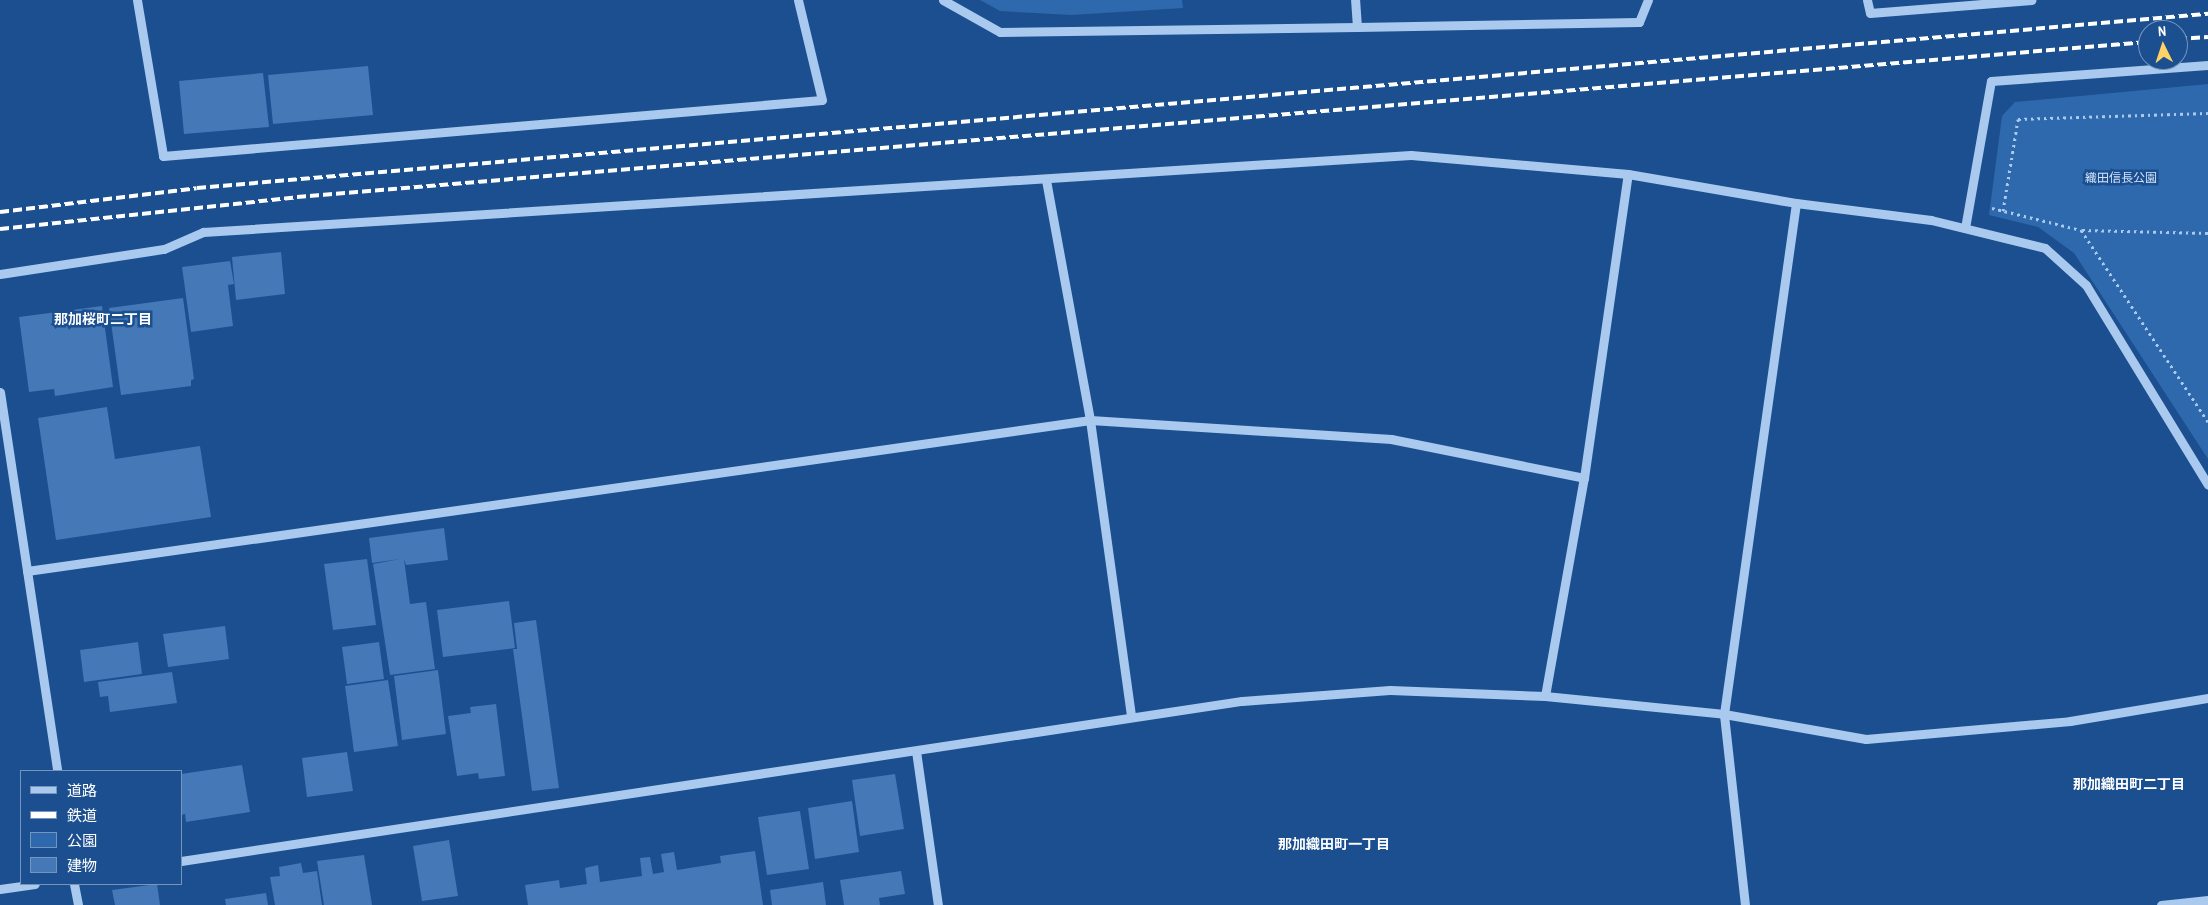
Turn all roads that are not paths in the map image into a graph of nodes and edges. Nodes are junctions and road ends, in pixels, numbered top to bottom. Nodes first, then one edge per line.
1 (138, 0) edge
2 (798, 0) edge
3 (943, 0) edge
4 (1355, 0) edge
5 (1648, 0) edge
6 (1867, 0) edge
7 (2031, 0) edge
8 (1357, 27) junction
9 (2208, 65) edge
10 (1628, 174) junction
11 (1046, 180) junction
12 (1796, 203) junction
13 (1965, 228) junction
14 (0, 274) edge
15 (0, 392) edge
16 (1090, 420) junction
17 (1584, 478) junction
18 (2208, 485) edge
19 (27, 571) junction
20 (1545, 696) junction
21 (2208, 698) edge
22 (1724, 714) junction
23 (1131, 716) junction
24 (916, 751) junction
25 (57, 770) edge
26 (182, 861) edge
27 (28, 885) edge
28 (74, 885) edge
29 (0, 889) edge
30 (2208, 900) edge
31 (78, 905) edge
32 (938, 905) edge
33 (1745, 905) edge
34 (2161, 905) edge

1 - 2 street
3 - 8 street
4 - 8 street
5 - 8 street
6 - 7 street
9 - 13 street
10 - 11 street
10 - 12 street
10 - 17 street
11 - 14 street
11 - 16 street
12 - 13 street
12 - 22 street
13 - 18 street
15 - 19 street
16 - 17 street
16 - 19 street
16 - 23 street
17 - 20 street
19 - 25 street
20 - 22 street
20 - 23 street
21 - 22 street
22 - 33 street
23 - 24 street
24 - 26 street
24 - 32 street
27 - 29 street
28 - 31 street
30 - 34 street

